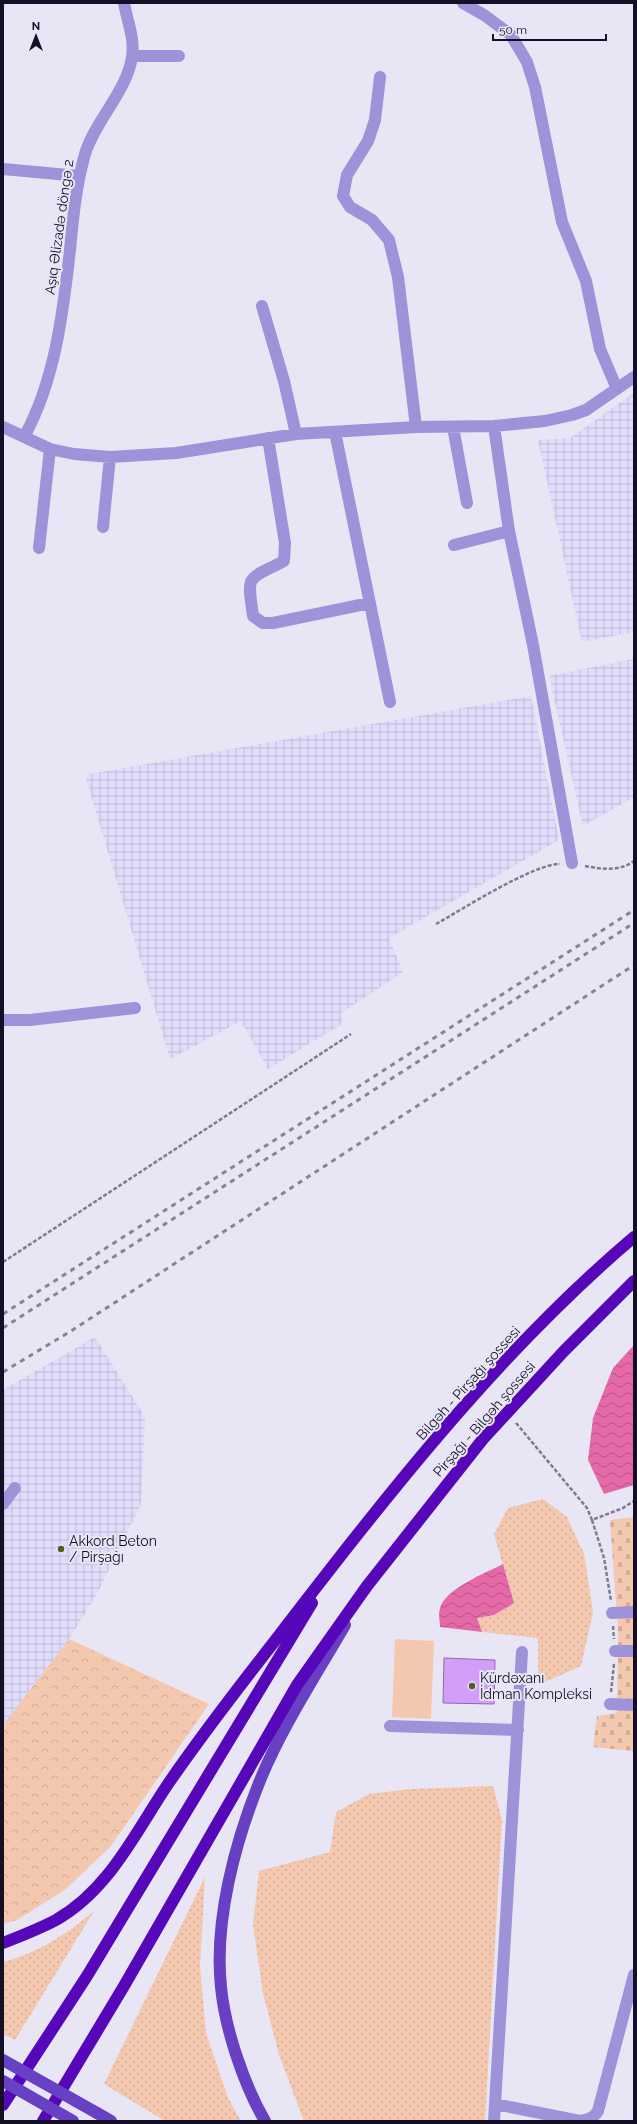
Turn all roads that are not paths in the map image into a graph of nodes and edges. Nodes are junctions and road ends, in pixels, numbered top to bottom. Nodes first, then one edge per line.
1 (124, 3) edge
2 (463, 3) edge
3 (132, 56) junction
4 (179, 56) dead end
5 (380, 76) dead end
6 (3, 169) edge
7 (79, 176) junction
8 (262, 306) dead end
9 (634, 377) edge
10 (618, 389) junction
11 (494, 426) junction
12 (3, 427) edge
13 (416, 427) junction
14 (453, 427) junction
15 (335, 432) junction
16 (296, 434) junction
17 (24, 437) junction
18 (268, 438) junction
19 (50, 449) junction
20 (110, 457) junction
21 (467, 503) dead end
22 (103, 527) dead end
23 (509, 531) junction
24 (454, 545) dead end
25 (39, 548) dead end
26 (370, 603) junction
27 (390, 702) dead end
28 (572, 863) road end
29 (135, 1008) dead end
30 (3, 1020) edge
31 (634, 1237) edge
32 (634, 1281) edge
33 (15, 1488) dead end
34 (3, 1504) edge
35 (338, 1561) junction
36 (367, 1586) junction
37 (612, 1612) dead end
38 (634, 1612) edge
39 (634, 1650) edge
40 (615, 1651) dead end
41 (522, 1652) dead end
42 (610, 1704) dead end
43 (634, 1706) edge
44 (390, 1726) dead end
45 (518, 1730) junction
46 (3, 1943) edge
47 (634, 1975) edge
48 (3, 2060) edge
49 (3, 2082) edge
50 (495, 2104) junction
51 (3, 2105) edge
52 (43, 2121) edge
53 (72, 2121) edge
54 (111, 2121) edge
55 (265, 2121) edge
56 (494, 2121) edge

1 - 3 street, Aşıq Əlizadə döngə 2
2 - 10 street
3 - 4 street
3 - 7 street, Aşıq Əlizadə döngə 2
5 - 13 street
6 - 7 street
7 - 17 street, Aşıq Əlizadə döngə 2
8 - 16 street
9 - 10 street
10 - 11 street
11 - 14 street
11 - 23 street
12 - 17 street
13 - 14 street
13 - 15 street
14 - 21 street
15 - 16 street
15 - 26 street
16 - 18 street
17 - 19 street
18 - 20 street
18 - 26 street
19 - 20 street
19 - 25 street
20 - 22 street
23 - 24 street
23 - 28 street
26 - 27 street
29 - 30 street
31 - 35 highway, Bilgəh - Pirşağı şossesi
32 - 36 highway, Pirşağı - Bilgəh şossesi
33 - 34 street
35 - 46 highway
35 - 51 highway
36 - 52 highway, Pirşağı - Bilgəh şossesi
36 - 55 main road
37 - 38 street
39 - 40 street
41 - 45 street
42 - 43 street
44 - 45 street
45 - 50 street
47 - 50 street
48 - 54 main road, bridge
49 - 53 main road, bridge
50 - 56 street

